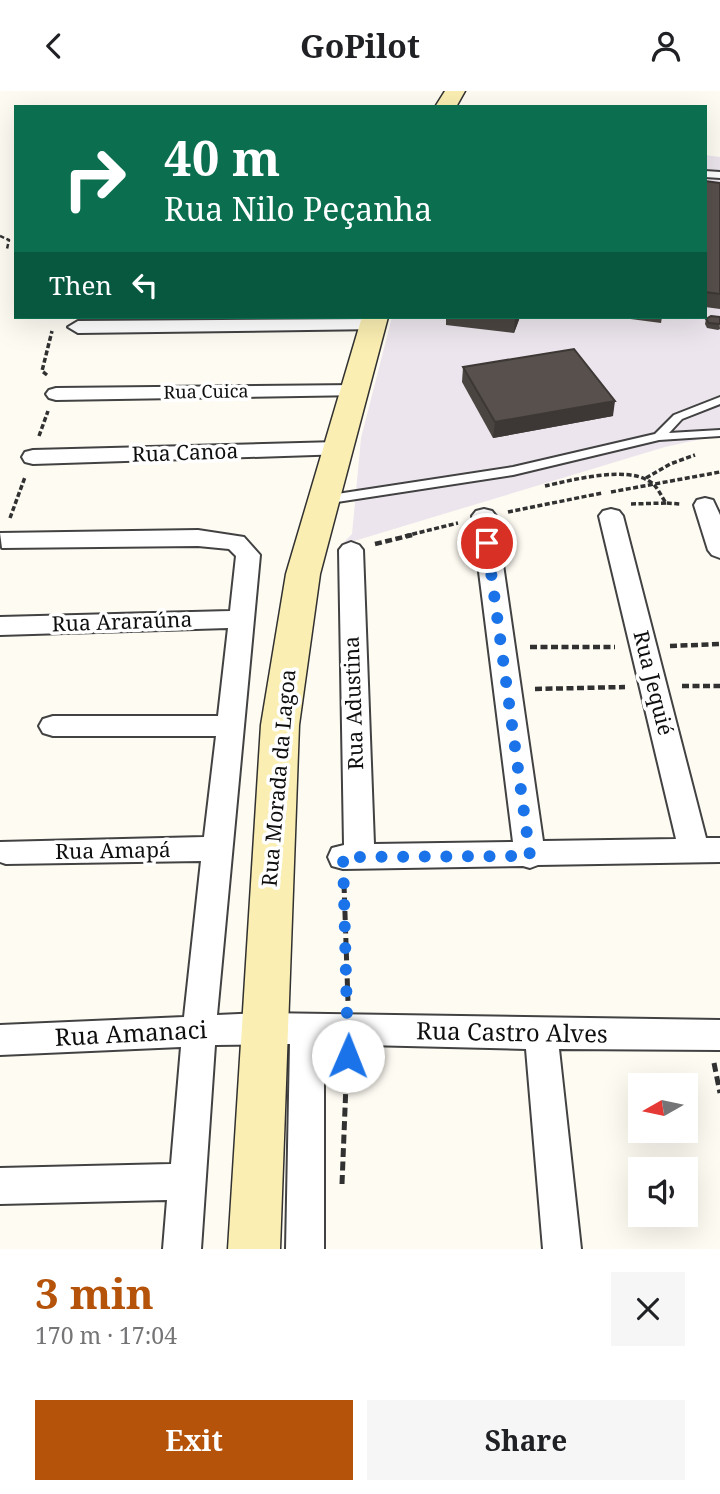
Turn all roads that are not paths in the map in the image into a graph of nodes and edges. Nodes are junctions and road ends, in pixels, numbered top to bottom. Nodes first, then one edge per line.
1 (373, 321) edge
2 (78, 327) dead end
3 (356, 391) junction
4 (56, 394) road end
5 (720, 400) edge
6 (720, 433) edge
7 (659, 437) junction
8 (337, 449) junction
9 (33, 457) dead end
10 (323, 500) junction
11 (705, 505) dead end
12 (484, 516) dead end
13 (611, 516) dead end
14 (2, 540) dead end
15 (351, 550) dead end
16 (720, 550) edge
17 (243, 619) junction
18 (0, 626) edge
19 (53, 726) dead end
20 (230, 726) junction
21 (219, 849) junction
22 (707, 851) edge
23 (6, 852) dead end
24 (530, 856) junction
25 (285, 1028) junction
26 (199, 1031) junction
27 (541, 1034) junction
28 (720, 1035) edge
29 (0, 1040) edge
30 (187, 1182) junction
31 (0, 1186) edge
32 (182, 1249) edge
33 (254, 1249) edge
34 (305, 1249) edge
35 (562, 1249) edge

1 - 2 street
1 - 3 street, Rua Morada da Lagoa
3 - 4 street, Rua Cuica
3 - 8 street, Rua Morada da Lagoa
5 - 7 lane
6 - 7 lane
7 - 10 lane
8 - 9 street, Rua Canoa
8 - 10 street, Rua Morada da Lagoa
10 - 25 street, Rua Morada da Lagoa
11 - 16 street
12 - 24 street
13 - 22 street, Rua Jequié
14 - 17 street
15 - 24 street, Rua Adustina
17 - 18 street, Rua Araraúna
17 - 20 street
19 - 20 street
20 - 21 street
21 - 23 street, Rua Amapá
21 - 26 street
22 - 24 street
25 - 26 street, Rua Amanaci
25 - 27 street, Rua Castro Alves
25 - 33 street, Rua Morada da Lagoa
25 - 34 street
26 - 29 street, Rua Amanaci
26 - 30 street
27 - 28 street, Rua Castro Alves
27 - 35 street
30 - 31 street
30 - 32 street

